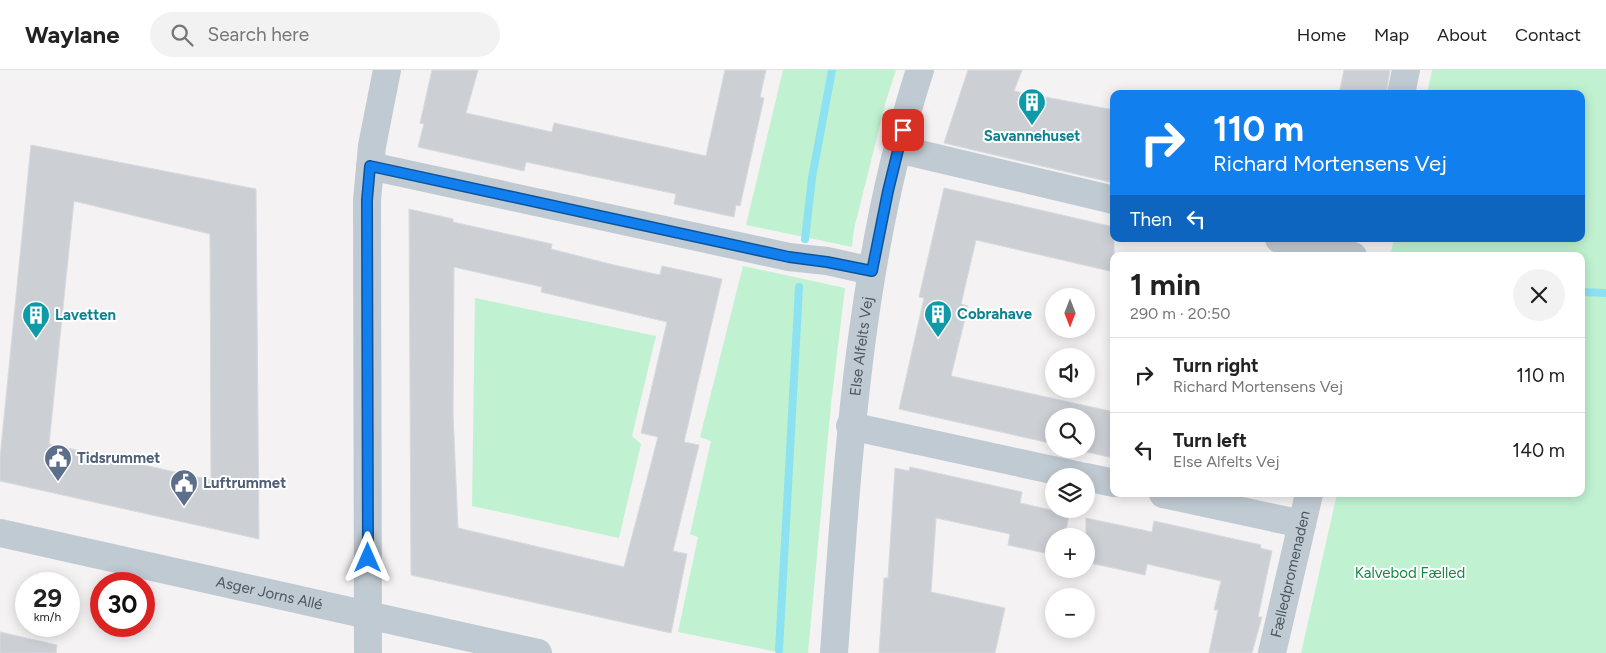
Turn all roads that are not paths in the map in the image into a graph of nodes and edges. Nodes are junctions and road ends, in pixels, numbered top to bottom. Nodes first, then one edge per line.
1 (387, 70) edge
2 (920, 70) edge
3 (1406, 70) edge
4 (1402, 90) edge
5 (898, 149) junction
6 (370, 166) junction
7 (1110, 199) edge
8 (1292, 242) edge
9 (1336, 252) edge
10 (872, 271) junction
11 (850, 426) junction
12 (1045, 468) edge
13 (1095, 480) edge
14 (1110, 482) edge
15 (1177, 497) edge
16 (1308, 497) edge
17 (1302, 524) junction
18 (0, 533) edge
19 (368, 615) junction
20 (368, 653) edge
21 (538, 653) edge
22 (834, 653) edge
23 (1272, 653) edge

1 - 6 street
2 - 5 street, Else Alfelts Vej
3 - 4 street
5 - 7 street
5 - 10 street, Else Alfelts Vej
6 - 10 street
6 - 19 street
8 - 9 street
10 - 11 street, Else Alfelts Vej
11 - 12 street
11 - 22 street, Else Alfelts Vej
13 - 14 street
15 - 17 street
16 - 17 street, Fælledpromenaden
17 - 23 street, Fælledpromenaden
18 - 19 street, Asger Jorns Allé
19 - 20 street
19 - 21 street, Asger Jorns Allé

